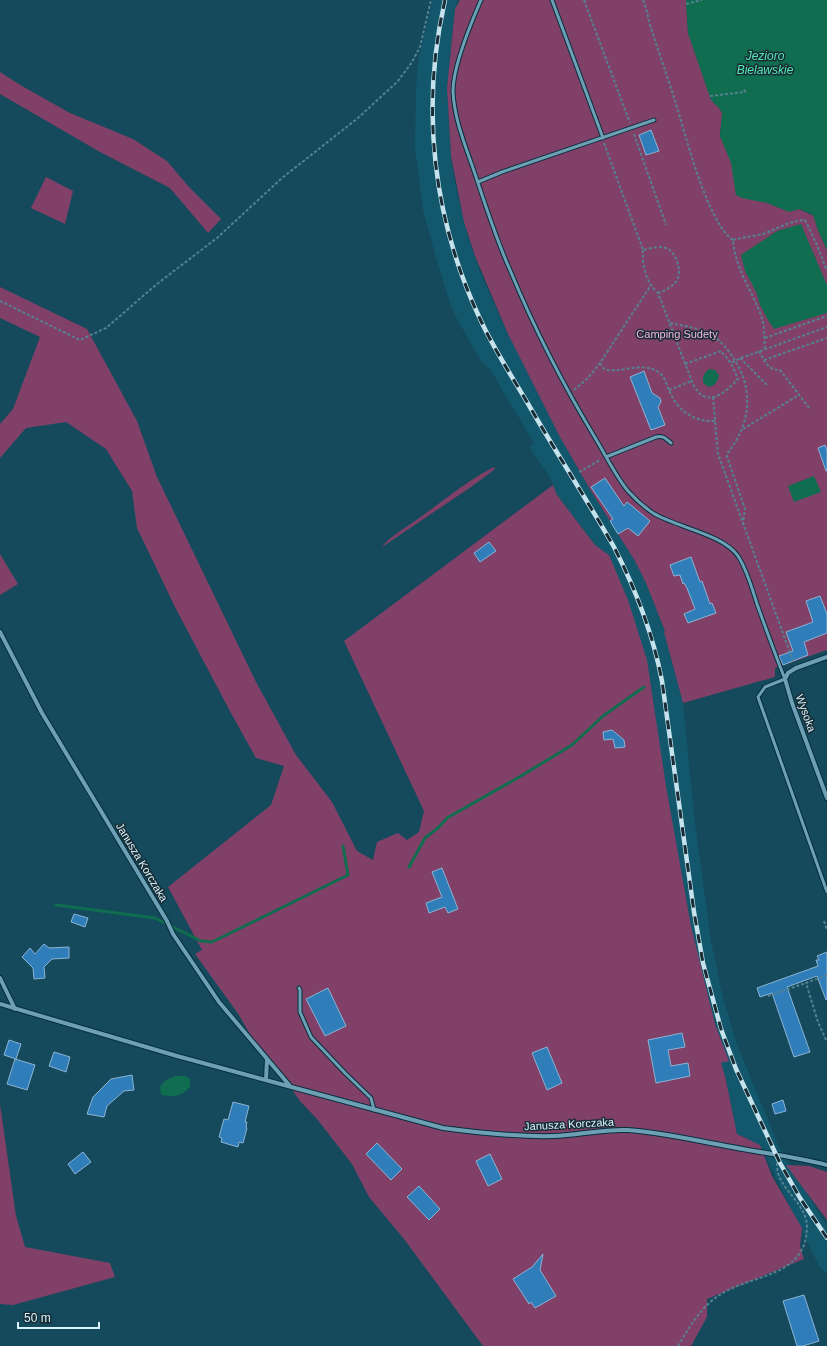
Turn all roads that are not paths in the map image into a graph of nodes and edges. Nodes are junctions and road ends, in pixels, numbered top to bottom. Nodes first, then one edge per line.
1 (482, 0) edge
2 (552, 0) edge
3 (654, 120) dead end
4 (602, 138) junction
5 (478, 182) junction
6 (671, 443) dead end
7 (606, 456) junction
8 (0, 632) edge
9 (827, 657) edge
10 (785, 679) junction
11 (827, 798) edge
12 (827, 892) edge
13 (0, 978) edge
14 (299, 988) dead end
15 (0, 1004) edge
16 (15, 1009) junction
17 (267, 1058) junction
18 (266, 1080) junction
19 (290, 1086) junction
20 (374, 1110) junction
21 (827, 1165) edge

1 - 5 lane
2 - 4 lane
3 - 4 lane
4 - 5 lane
5 - 7 lane
6 - 7 lane
7 - 10 lane
8 - 17 street, Janusza Korczaka
9 - 10 street
10 - 11 street, Wysoka
10 - 12 lane
13 - 16 street
14 - 20 lane
15 - 16 street, Janusza Korczaka
16 - 18 street, Janusza Korczaka
17 - 18 street
17 - 19 street, Janusza Korczaka
18 - 19 street, Janusza Korczaka
19 - 20 street, Janusza Korczaka
20 - 21 street, Janusza Korczaka

